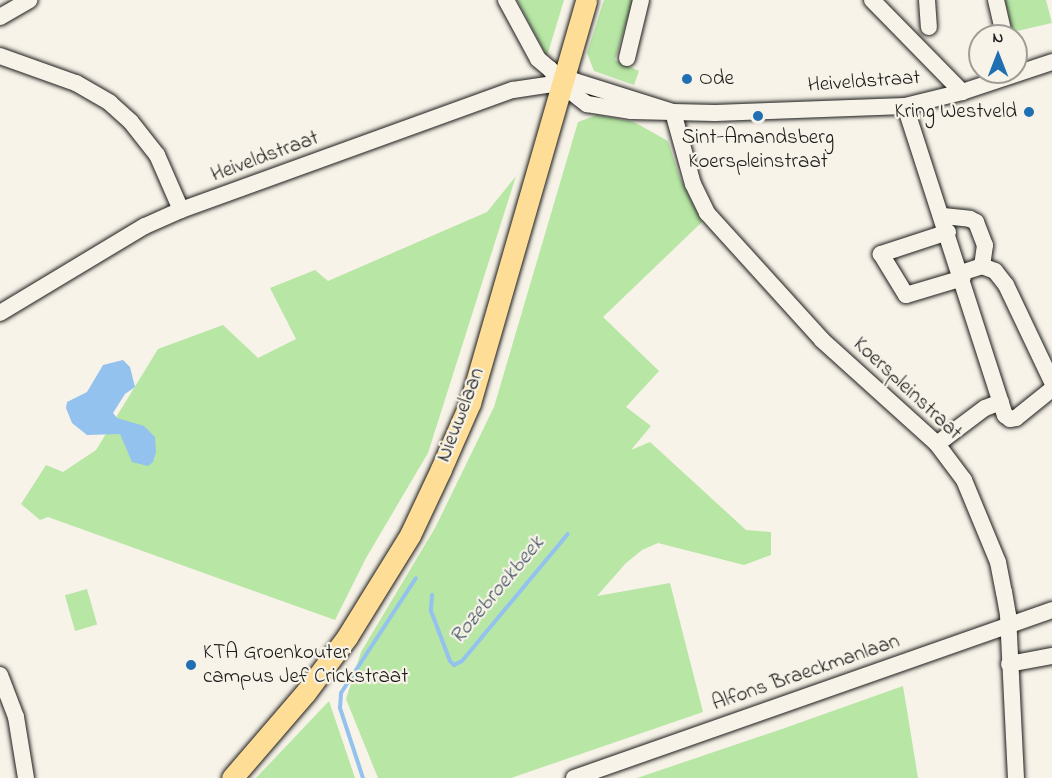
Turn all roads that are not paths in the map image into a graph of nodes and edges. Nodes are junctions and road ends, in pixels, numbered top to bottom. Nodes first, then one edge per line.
1 (506, 0) edge
2 (586, 0) edge
3 (642, 0) edge
4 (873, 0) edge
5 (927, 0) edge
6 (996, 0) edge
7 (19, 3) edge
8 (0, 18) edge
9 (1001, 24) edge
10 (929, 27) dead end
11 (0, 56) edge
12 (627, 58) dead end
13 (1052, 62) edge
14 (1028, 69) edge
15 (561, 84) junction
16 (985, 84) edge
17 (962, 92) junction
18 (905, 106) junction
19 (673, 112) junction
20 (181, 210) junction
21 (945, 224) junction
22 (982, 266) junction
23 (962, 276) junction
24 (0, 313) edge
25 (1052, 382) edge
26 (1052, 389) edge
27 (1001, 402) junction
28 (937, 444) junction
29 (1052, 610) edge
30 (1008, 625) junction
31 (1052, 656) edge
32 (1009, 664) junction
33 (0, 675) edge
34 (26, 778) edge
35 (232, 778) edge
36 (574, 778) edge
37 (1016, 778) edge

1 - 15 street
2 - 15 main road, Nieuwelaan
3 - 12 street
4 - 17 street
5 - 10 street
6 - 9 street
7 - 8 street
11 - 20 street
13 - 14 street, Heiveldstraat
15 - 19 street, Heiveldstraat
15 - 20 street, Heiveldstraat
15 - 35 main road, Nieuwelaan
16 - 17 street, Heiveldstraat
17 - 18 street, Heiveldstraat
18 - 19 street, Heiveldstraat
18 - 21 street
19 - 28 street, Koerspleinstraat
20 - 24 street, Heiveldstraat
21 - 22 street
21 - 23 street
21 - 23 street
22 - 23 street
22 - 25 street
23 - 27 street
26 - 27 street
27 - 28 street
28 - 30 street, Koerspleinstraat
29 - 30 street, Alfons Braeckmanlaan
30 - 32 street, Koerspleinstraat
30 - 36 street, Alfons Braeckmanlaan
31 - 32 street
32 - 37 street, Koerspleinstraat
33 - 34 street

